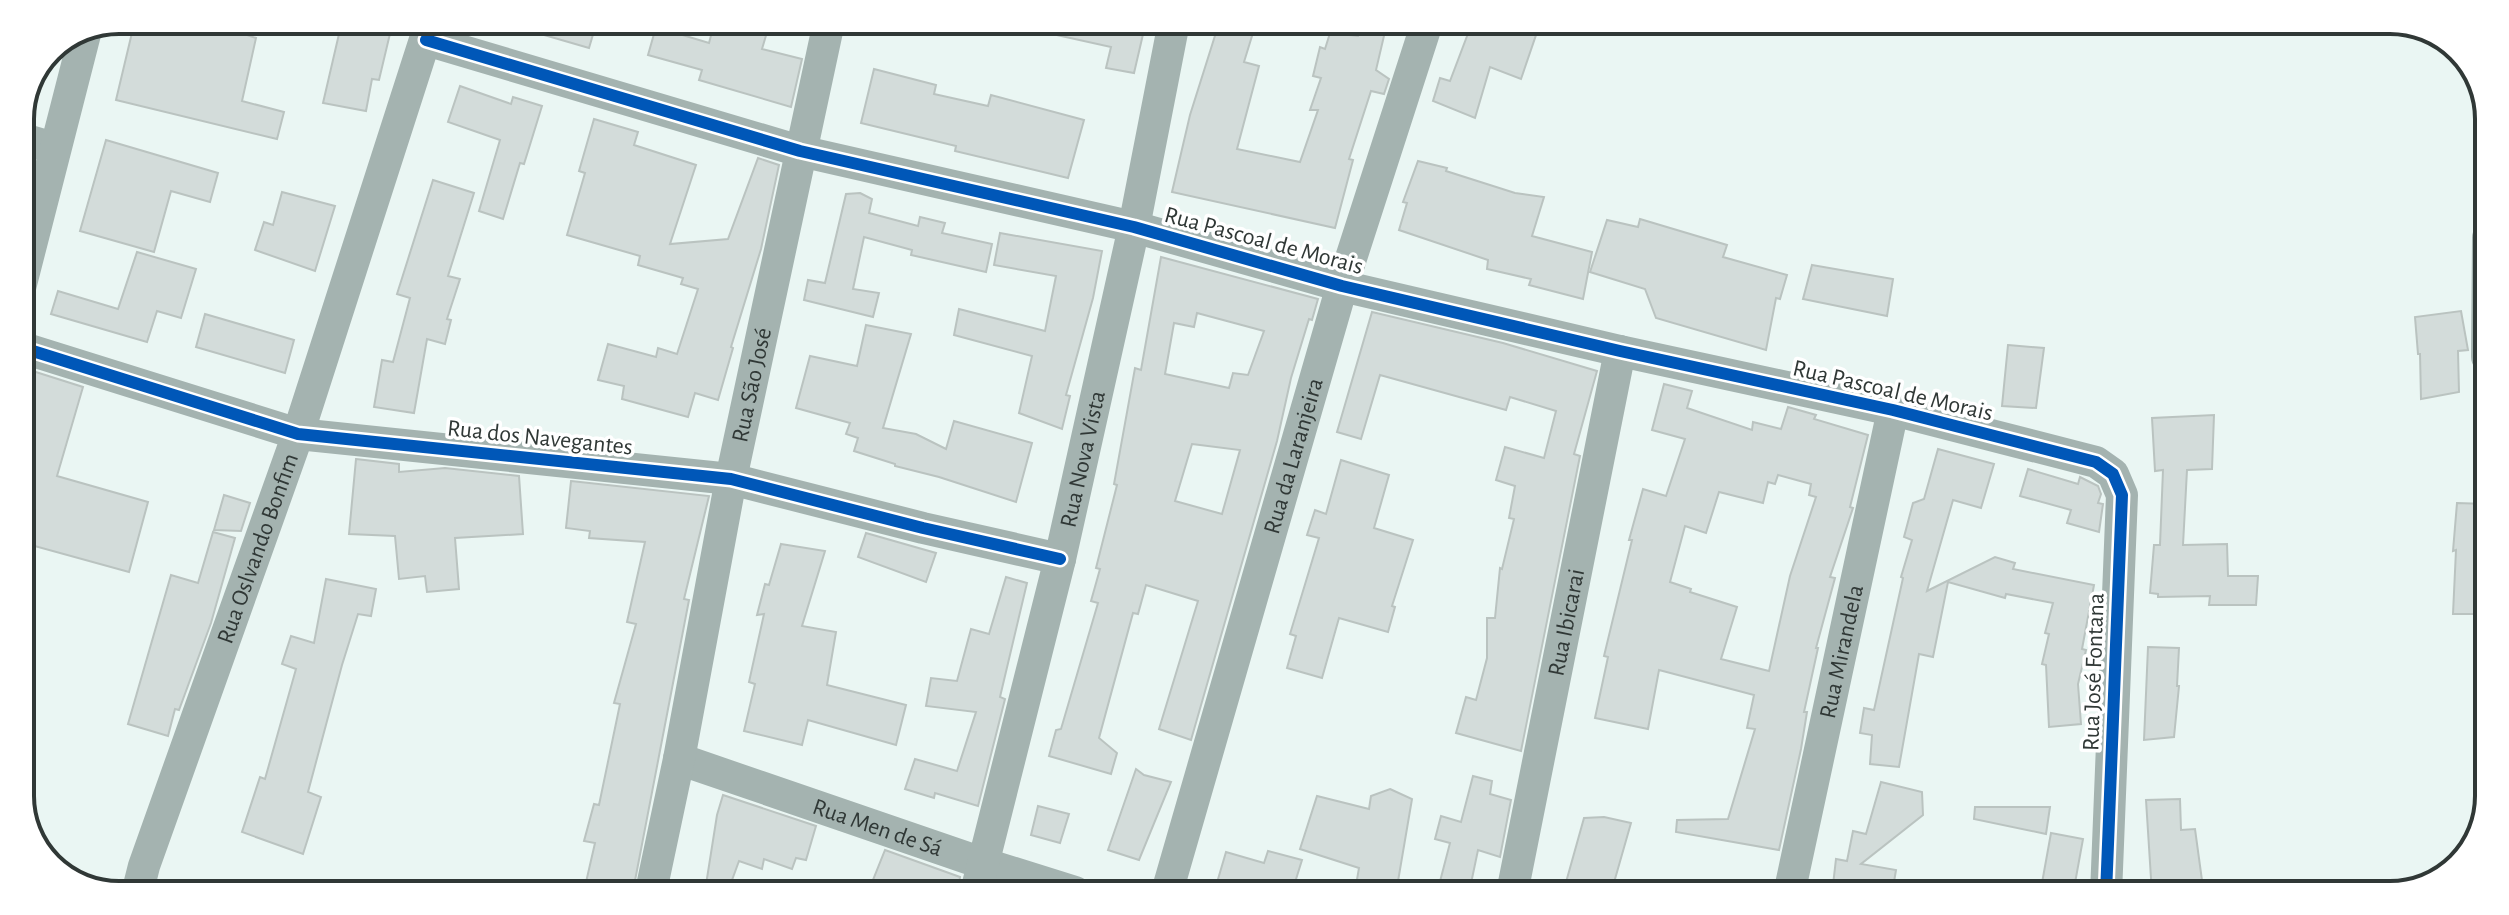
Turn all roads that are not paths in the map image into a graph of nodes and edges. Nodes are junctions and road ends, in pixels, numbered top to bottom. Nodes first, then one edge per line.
1 (427, 34) edge
2 (440, 34) edge
3 (826, 34) edge
4 (1172, 34) edge
5 (1423, 34) edge
6 (83, 42) edge
7 (34, 142) edge
8 (54, 148) junction
9 (800, 151) junction
10 (1134, 227) junction
11 (34, 230) edge
12 (1342, 286) junction
13 (34, 351) edge
14 (1620, 351) junction
15 (1893, 410) junction
16 (298, 434) junction
17 (2096, 462) joint
18 (731, 479) junction
19 (1060, 559) junction
20 (679, 759) junction
21 (979, 877) edge
22 (140, 881) edge
23 (653, 881) edge
24 (1005, 881) edge
25 (1170, 881) edge
26 (1514, 881) edge
27 (1792, 881) edge
28 (2107, 881) edge

1 - 16 street, Rua Oslvando Bonfim
2 - 9 street, Rua Pascoal de Morais
3 - 9 street, Rua São José
4 - 10 street, Rua Nova Vista
5 - 12 street, Rua da Laranjeira
6 - 8 street
7 - 8 street
8 - 11 street
9 - 10 street, Rua Pascoal de Morais
9 - 18 street, Rua São José
10 - 12 street, Rua Pascoal de Morais
10 - 19 street, Rua Nova Vista
12 - 14 street, Rua Pascoal de Morais
12 - 25 street, Rua da Laranjeira
13 - 16 street, Rua dos Navegantes
14 - 15 street, Rua Pascoal de Morais
14 - 26 street, Rua Ibicarai
15 - 17 street, Rua Pascoal de Morais
15 - 27 street, Rua Mirandela
16 - 18 street, Rua dos Navegantes
16 - 22 street, Rua Oslvando Bonfim
17 - 28 street, Rua José Fontana
18 - 19 street, Rua dos Navegantes
18 - 20 street, Rua São José
19 - 21 street, Rua Nova Vista
20 - 21 street, Rua Men de Sá
20 - 23 street, Rua São José
21 - 24 street, Rua Men de Sá

